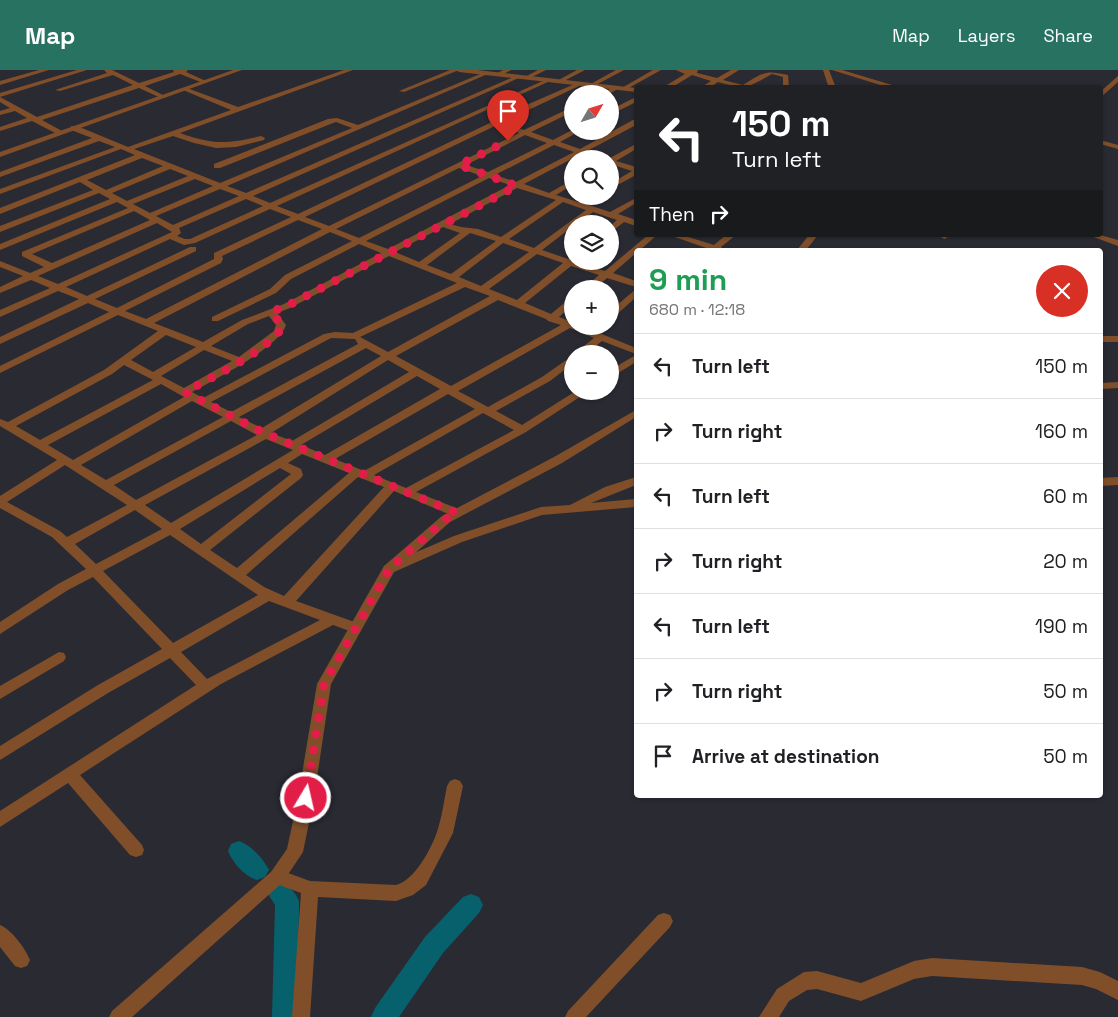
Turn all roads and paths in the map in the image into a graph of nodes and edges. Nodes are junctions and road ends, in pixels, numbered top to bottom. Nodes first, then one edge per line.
1 (46, 70) edge
2 (84, 70) edge
3 (239, 70) edge
4 (350, 70) edge
5 (458, 70) edge
6 (508, 70) edge
7 (543, 70) edge
8 (582, 70) edge
9 (620, 70) edge
10 (658, 70) edge
11 (679, 70) edge
12 (736, 70) edge
13 (826, 70) edge
14 (835, 70) edge
15 (180, 71) edge
16 (473, 71) edge
17 (772, 71) edge
18 (110, 72) edge
19 (694, 72) edge
20 (487, 73) junction
21 (498, 75) junction
22 (522, 78) junction
23 (1118, 78) edge
24 (717, 80) junction
25 (546, 81) junction
26 (44, 82) junction
27 (205, 82) junction
28 (558, 82) junction
29 (0, 83) edge
30 (579, 84) junction
31 (584, 85) edge
32 (592, 85) edge
33 (670, 85) edge
34 (709, 85) edge
35 (735, 85) edge
36 (746, 85) edge
37 (786, 85) edge
38 (832, 85) edge
39 (888, 85) edge
40 (139, 86) junction
41 (498, 86) junction
42 (185, 89) junction
43 (619, 89) joint
44 (58, 90) junction
45 (634, 90) edge
46 (402, 91) dead end
47 (520, 93) junction
48 (1103, 93) edge
49 (67, 94) dead end
50 (0, 95) edge
51 (163, 97) junction
52 (426, 98) junction
53 (0, 99) edge
54 (76, 99) dead end
55 (634, 100) edge
56 (545, 101) junction
57 (85, 104) junction
58 (554, 104) dead end
59 (451, 107) junction
60 (16, 108) junction
61 (619, 108) edge
62 (238, 110) junction
63 (0, 113) edge
64 (564, 113) edge
65 (474, 115) junction
66 (628, 117) dead end
67 (35, 119) junction
68 (634, 120) edge
69 (634, 122) edge
70 (498, 124) junction
71 (2, 127) edge
72 (357, 127) junction
73 (74, 128) junction
74 (59, 133) junction
75 (173, 133) junction
76 (524, 133) junction
77 (334, 137) junction
78 (99, 138) junction
79 (261, 138) dead end
80 (564, 138) edge
81 (554, 143) junction
82 (1103, 143) edge
83 (360, 146) junction
84 (634, 147) edge
85 (1118, 147) edge
86 (124, 148) junction
87 (575, 150) edge
88 (585, 150) edge
89 (0, 155) edge
90 (142, 155) junction
91 (383, 155) junction
92 (619, 156) edge
93 (391, 158) dead end
94 (399, 161) dead end
95 (564, 161) edge
96 (408, 164) junction
97 (619, 164) edge
98 (459, 165) junction
99 (170, 166) junction
100 (217, 166) dead end
101 (634, 170) edge
102 (634, 172) edge
103 (0, 175) edge
104 (194, 176) junction
105 (490, 176) junction
106 (81, 180) junction
107 (619, 182) edge
108 (217, 185) junction
109 (517, 186) junction
110 (564, 187) edge
111 (103, 191) junction
112 (0, 192) edge
113 (243, 196) junction
114 (549, 196) junction
115 (117, 199) junction
116 (561, 200) junction
117 (564, 201) edge
118 (634, 201) edge
119 (579, 205) edge
120 (131, 206) junction
121 (268, 206) junction
122 (592, 209) junction
123 (0, 211) edge
124 (608, 215) edge
125 (613, 215) edge
126 (295, 217) junction
127 (153, 218) junction
128 (619, 218) edge
129 (623, 219) junction
130 (619, 222) edge
131 (634, 222) edge
132 (443, 224) junction
133 (0, 229) edge
134 (326, 229) junction
135 (468, 231) junction
136 (171, 232) junction
137 (651, 237) edge
138 (682, 237) edge
139 (730, 237) edge
140 (812, 237) edge
141 (1098, 237) edge
142 (502, 240) junction
143 (694, 241) junction
144 (360, 243) junction
145 (1118, 243) edge
146 (0, 247) edge
147 (637, 248) edge
148 (686, 248) edge
149 (715, 248) edge
150 (719, 248) edge
151 (803, 248) edge
152 (193, 249) dead end
153 (535, 250) junction
154 (634, 251) edge
155 (387, 254) junction
156 (564, 259) edge
157 (0, 264) edge
158 (50, 266) junction
159 (419, 266) junction
160 (564, 267) edge
161 (12, 269) junction
162 (595, 270) edge
163 (0, 274) edge
164 (606, 274) junction
165 (30, 276) junction
166 (451, 279) junction
167 (599, 280) edge
168 (634, 283) edge
169 (463, 284) junction
170 (58, 287) junction
171 (0, 290) edge
172 (481, 291) junction
173 (634, 294) edge
174 (496, 297) junction
175 (87, 299) junction
176 (517, 305) junction
177 (564, 308) edge
178 (619, 308) edge
179 (118, 311) junction
180 (271, 312) junction
181 (0, 314) edge
182 (215, 319) dead end
183 (552, 319) junction
184 (148, 322) junction
185 (564, 324) edge
186 (564, 327) edge
187 (166, 330) junction
188 (596, 336) joint
189 (352, 337) junction
190 (1103, 339) edge
191 (1117, 339) edge
192 (0, 341) edge
193 (365, 344) junction
194 (588, 345) edge
195 (205, 346) junction
196 (634, 351) edge
197 (634, 354) edge
198 (388, 356) junction
199 (124, 360) junction
200 (240, 361) junction
201 (564, 365) edge
202 (619, 367) edge
203 (0, 370) edge
204 (416, 372) junction
205 (157, 378) junction
206 (1118, 385) edge
207 (1103, 386) edge
208 (449, 390) junction
209 (189, 394) junction
210 (570, 400) edge
211 (204, 402) junction
212 (486, 410) junction
213 (634, 414) edge
214 (232, 416) junction
215 (3, 425) edge
216 (522, 430) junction
217 (264, 433) junction
218 (40, 445) junction
219 (298, 447) junction
220 (326, 459) junction
221 (69, 463) junction
222 (280, 463) junction
223 (361, 473) junction
224 (1118, 481) edge
225 (634, 482) edge
226 (1103, 482) edge
227 (105, 485) junction
228 (392, 486) junction
229 (407, 492) junction
230 (0, 502) edge
231 (634, 503) edge
232 (137, 506) junction
233 (569, 509) junction
234 (457, 513) junction
235 (171, 529) junction
236 (66, 543) junction
237 (201, 550) junction
238 (389, 569) junction
239 (95, 570) junction
240 (237, 575) junction
241 (268, 595) junction
242 (286, 603) junction
243 (332, 620) junction
244 (355, 628) junction
245 (0, 629) edge
246 (171, 650) junction
247 (59, 657) dead end
248 (206, 687) junction
249 (0, 693) edge
250 (0, 754) edge
251 (70, 774) junction
252 (455, 786) dead end
253 (0, 820) edge
254 (136, 850) dead end
255 (277, 877) junction
256 (310, 889) junction
257 (664, 920) dead end
258 (0, 933) edge
259 (21, 960) dead end
260 (1118, 991) edge
261 (118, 1017) edge
262 (301, 1017) edge
263 (574, 1017) edge
264 (768, 1017) edge

1 - 29 street
2 - 26 street
3 - 27 street
4 - 62 street
5 - 16 street
5 - 46 street
6 - 21 street
7 - 22 street
8 - 28 street
9 - 32 street
10 - 43 street
11 - 19 street
12 - 24 street
13 - 38 street
14 - 39 street
15 - 27 street
15 - 40 street
16 - 20 street
17 - 36 street
17 - 37 street
18 - 40 street
18 - 44 street
19 - 24 street
19 - 33 street
20 - 21 street
20 - 52 street
21 - 22 street
22 - 25 street
22 - 41 street
23 - 48 street
24 - 34 street
24 - 35 street
25 - 28 street
25 - 47 street
26 - 44 street
26 - 50 street
27 - 42 street
28 - 30 street
30 - 31 street
30 - 56 street
40 - 51 street
40 - 57 street
41 - 47 street
41 - 59 street
42 - 51 street
42 - 62 street
43 - 45 street
44 - 49 street
47 - 56 street
47 - 65 street
51 - 73 street
52 - 59 street
52 - 72 street
53 - 60 street
54 - 57 street
55 - 61 street
56 - 58 street
56 - 70 street
57 - 67 street
59 - 65 street
59 - 83 street
60 - 63 street
60 - 67 street
62 - 75 street
64 - 76 street
65 - 70 street
65 - 91 street
66 - 68 street
67 - 71 street
67 - 74 street
69 - 88 street
70 - 76 street
70 - 96 street
72 - 77 street
72 - 100 street
73 - 74 street
73 - 78 street
74 - 89 street
75 - 79 street
75 - 86 street
76 - 81 street
76 - 98 street
77 - 83 street
77 - 108 street
78 - 86 street
78 - 103 street
80 - 81 street
81 - 87 street
81 - 105 street
82 - 85 street
83 - 91 street
83 - 113 street
84 - 92 street
86 - 90 street
86 - 112 street
90 - 99 street
90 - 106 street
91 - 93 street
91 - 121 street
94 - 96 street
95 - 109 street
96 - 126 street
97 - 101 street
98 - 105 street
98 - 134 street
99 - 104 street
99 - 111 street
102 - 107 street
104 - 108 street
104 - 120 street
105 - 109 street
105 - 144 street
106 - 111 street
106 - 123 street
108 - 113 street
108 - 127 street
109 - 114 street
109 - 132 street
110 - 114 street
111 - 115 street
111 - 133 street
113 - 121 street
113 - 136 street
114 - 116 street
115 - 120 street
115 - 146 street
116 - 117 street
116 - 142 street
118 - 125 street
119 - 122 street
120 - 127 street
120 - 158 street
121 - 126 street
121 - 136 street
122 - 124 street
122 - 153 street
126 - 134 street
126 - 179 street
127 - 136 street
127 - 158 street
128 - 129 street
129 - 130 street
129 - 131 street
132 - 135 street
132 - 155 street
134 - 144 street
134 - 184 street
135 - 142 street
135 - 159 street
136 - 170 street
137 - 147 street
138 - 143 street
139 - 150 street
140 - 151 street
141 - 145 street
142 - 153 street
142 - 166 street
143 - 148 street
143 - 149 street
144 - 155 street
144 - 182 street
152 - 175 street
153 - 156 street
153 - 172 street
154 - 164 street
155 - 159 street
155 - 180 street
157 - 161 street
158 - 165 street
159 - 166 street
160 - 176 street
161 - 163 street
161 - 165 street
162 - 164 street
164 - 167 street
164 - 168 street
165 - 170 street
165 - 171 street
166 - 169 street
169 - 172 street
169 - 189 street
170 - 175 street
170 - 181 street
172 - 174 street
173 - 178 street
174 - 176 street
174 - 198 street
175 - 179 street
175 - 192 street
176 - 183 street
177 - 183 street
179 - 184 street
179 - 203 street
180 - 195 street
180 - 200 street
183 - 185 street
184 - 187 street
186 - 208 street
187 - 195 street
187 - 199 street
188 - 194 street
188 - 196 street
189 - 193 street
189 - 211 street
190 - 191 street
193 - 198 street
193 - 214 street
195 - 200 street
195 - 205 street
197 - 202 street
198 - 204 street
198 - 217 street
199 - 205 street
199 - 215 street
200 - 209 street
201 - 212 street
204 - 208 street
204 - 219 street
205 - 209 street
205 - 218 street
206 - 207 street
208 - 212 street
208 - 220 street
209 - 211 street
209 - 221 street
210 - 216 street
211 - 214 street
212 - 216 street
212 - 223 street
213 - 234 street
214 - 217 street
214 - 227 street
215 - 218 street
216 - 229 street
217 - 219 street
217 - 232 street
218 - 221 street
219 - 220 street
219 - 222 street
220 - 223 street
221 - 227 street
221 - 230 street
222 - 235 street
222 - 237 street
223 - 228 street
223 - 240 street
224 - 226 street
225 - 233 street
227 - 232 street
228 - 229 street
228 - 242 street
229 - 234 street
230 - 236 street
231 - 233 street
232 - 235 street
232 - 236 street
233 - 238 street
234 - 238 street
235 - 237 street
235 - 239 street
236 - 239 street
237 - 240 street
238 - 244 street
239 - 245 street
239 - 246 street
240 - 241 street
241 - 242 street
241 - 246 street
242 - 243 street
243 - 244 street
243 - 248 street
244 - 255 street
246 - 248 street
246 - 250 street
247 - 249 street
248 - 251 street
251 - 253 street
251 - 254 street
252 - 256 street
255 - 256 street
255 - 261 street
256 - 262 street
257 - 263 street
258 - 259 street
260 - 264 street

